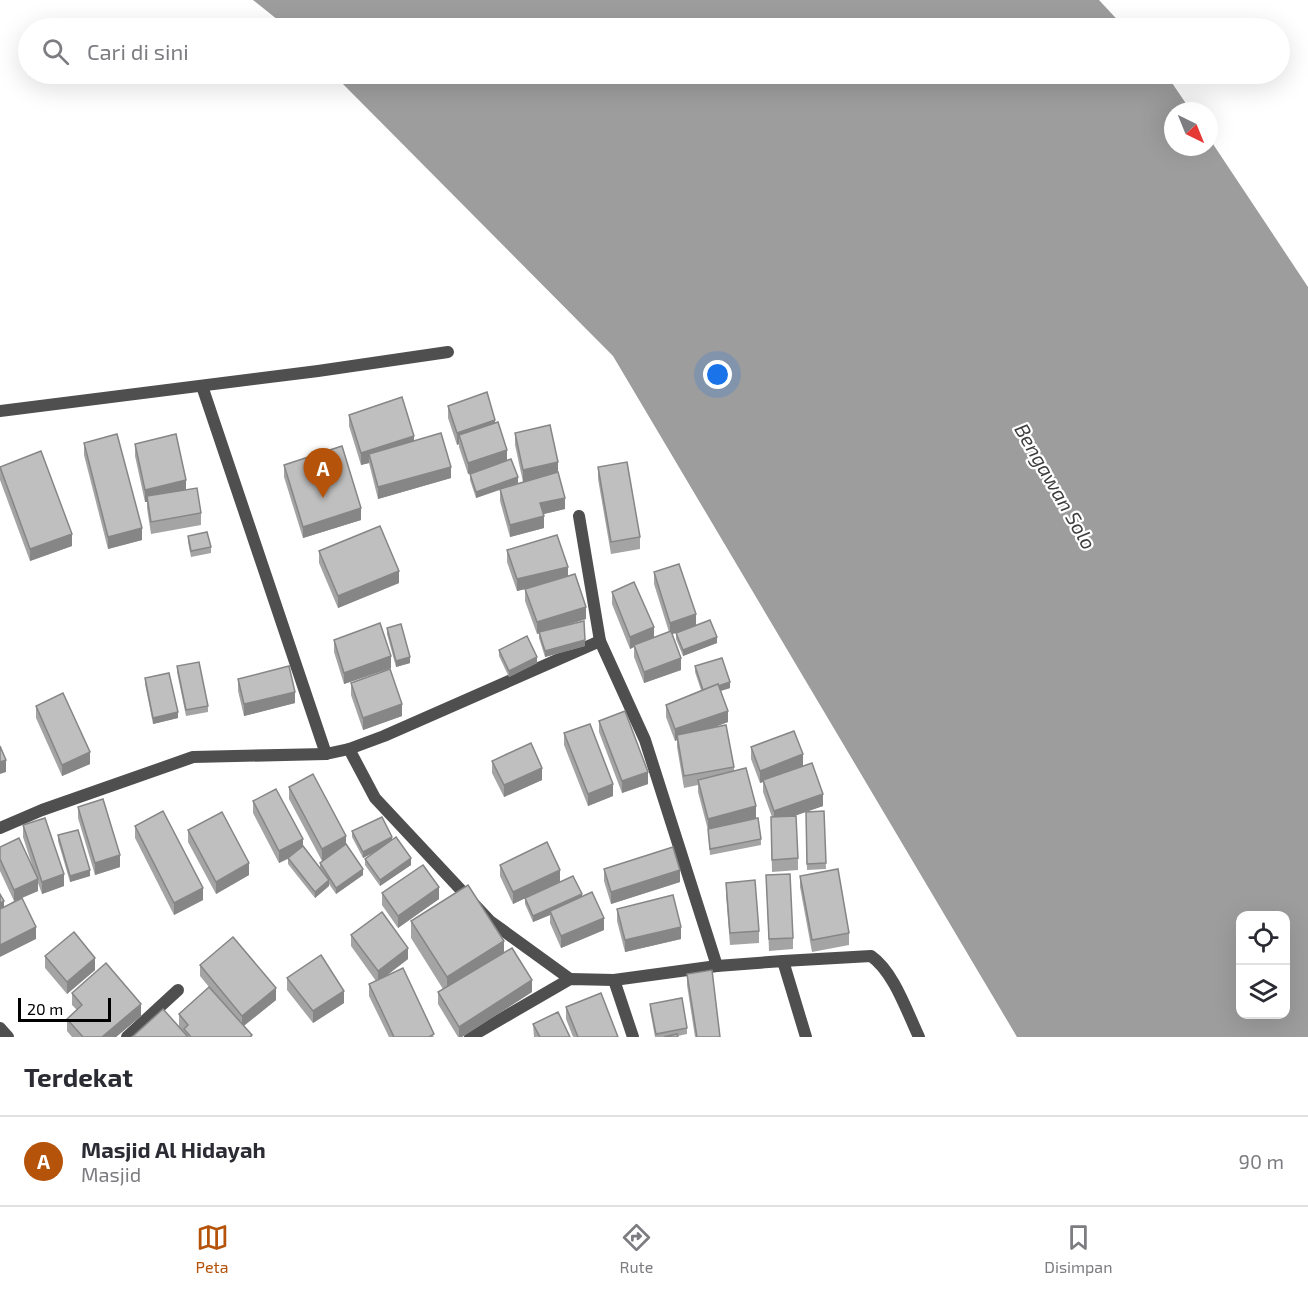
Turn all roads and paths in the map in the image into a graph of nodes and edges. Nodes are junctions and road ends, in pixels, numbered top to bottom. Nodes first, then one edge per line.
1 (448, 352) dead end
2 (202, 386) junction
3 (0, 411) edge
4 (579, 516) dead end
5 (600, 641) junction
6 (349, 749) junction
7 (326, 754) junction
8 (0, 828) edge
9 (783, 961) junction
10 (717, 966) junction
11 (570, 979) junction
12 (614, 980) junction
13 (178, 990) dead end
14 (0, 1028) edge
15 (8, 1037) edge
16 (127, 1037) edge
17 (470, 1037) edge
18 (633, 1037) edge
19 (806, 1037) edge
20 (919, 1037) edge

1 - 2 street
2 - 3 street
2 - 7 street
4 - 5 street
5 - 6 street
5 - 10 street
6 - 7 street
6 - 11 street
7 - 8 street
9 - 10 street
9 - 19 street
9 - 20 street
10 - 12 street
11 - 12 street
11 - 17 street
12 - 18 street
13 - 16 street
14 - 15 street

